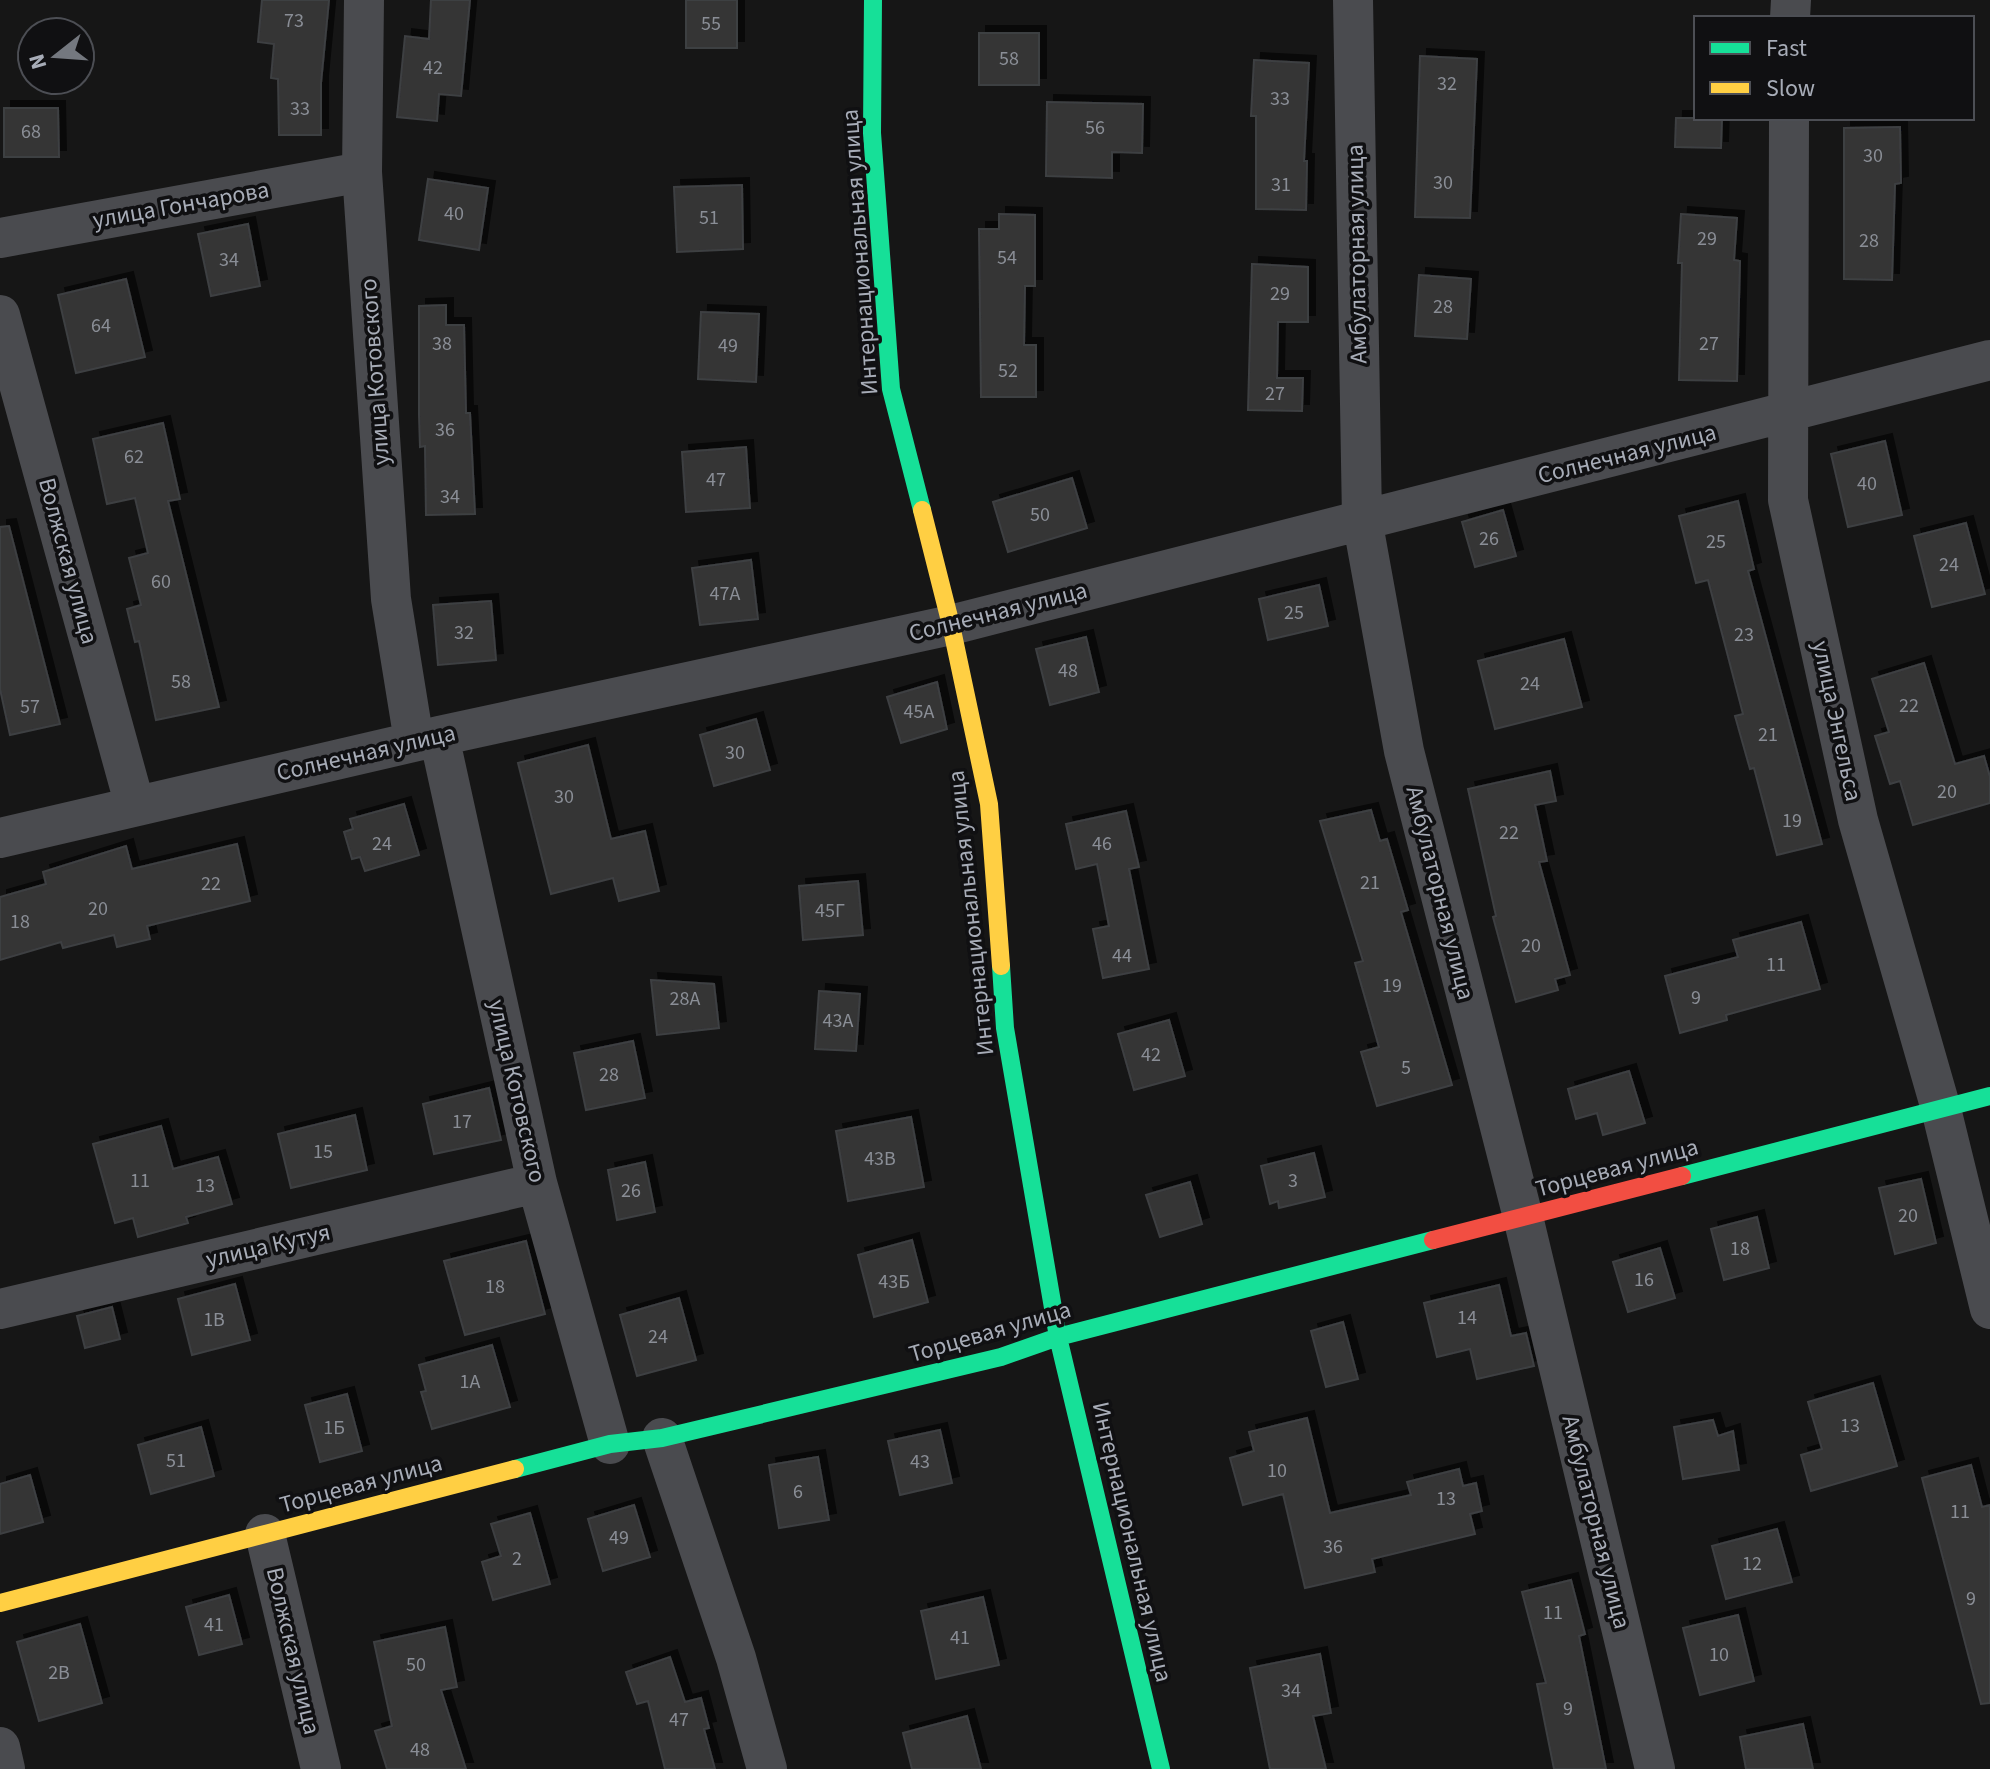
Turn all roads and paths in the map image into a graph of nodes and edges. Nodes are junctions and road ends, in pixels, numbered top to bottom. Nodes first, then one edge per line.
1 (364, 0) edge
2 (873, 0) edge
3 (1353, 0) edge
4 (1789, 120) edge
5 (362, 172) junction
6 (0, 238) edge
7 (0, 315) edge
8 (1990, 360) edge
9 (1786, 415) junction
10 (1362, 519) junction
11 (951, 625) junction
12 (427, 738) junction
13 (135, 806) junction
14 (0, 838) edge
15 (1990, 1096) edge
16 (1941, 1109) junction
17 (537, 1183) junction
18 (1523, 1217) junction
19 (0, 1309) edge
20 (1990, 1309) edge
21 (1058, 1337) junction
22 (662, 1438) junction
23 (610, 1444) junction
24 (265, 1534) junction
25 (0, 1603) edge
26 (0, 1747) edge
27 (5, 1769) edge
28 (321, 1769) edge
29 (767, 1769) edge
30 (1161, 1769) edge
31 (1655, 1769) edge

1 - 5 street, улица Котовского
2 - 11 street, Интернациональная улица
3 - 10 street, Амбулаторная улица
4 - 9 street, улица Энгельса
5 - 6 street, улица Гончарова
5 - 12 street, улица Котовского
7 - 13 street, Волжская улица
8 - 9 street, Солнечная улица
9 - 10 street, Солнечная улица
9 - 16 street, улица Энгельса
10 - 11 street, Солнечная улица
10 - 18 street, Амбулаторная улица
11 - 12 street, Солнечная улица
11 - 21 street, Интернациональная улица
12 - 13 street, Солнечная улица
12 - 17 street, улица Котовского
13 - 14 street, Солнечная улица
15 - 16 street, Торцевая улица
16 - 18 street, Торцевая улица
16 - 20 street, улица Энгельса
17 - 19 street, улица Кутуя
17 - 23 street, улица Котовского
18 - 21 street, Торцевая улица
18 - 31 street, Амбулаторная улица
21 - 22 street, Торцевая улица
21 - 30 street, Интернациональная улица
22 - 23 street, Торцевая улица
22 - 29 street
23 - 24 street, Торцевая улица
24 - 25 street, Торцевая улица
24 - 28 street, Волжская улица
26 - 27 street

